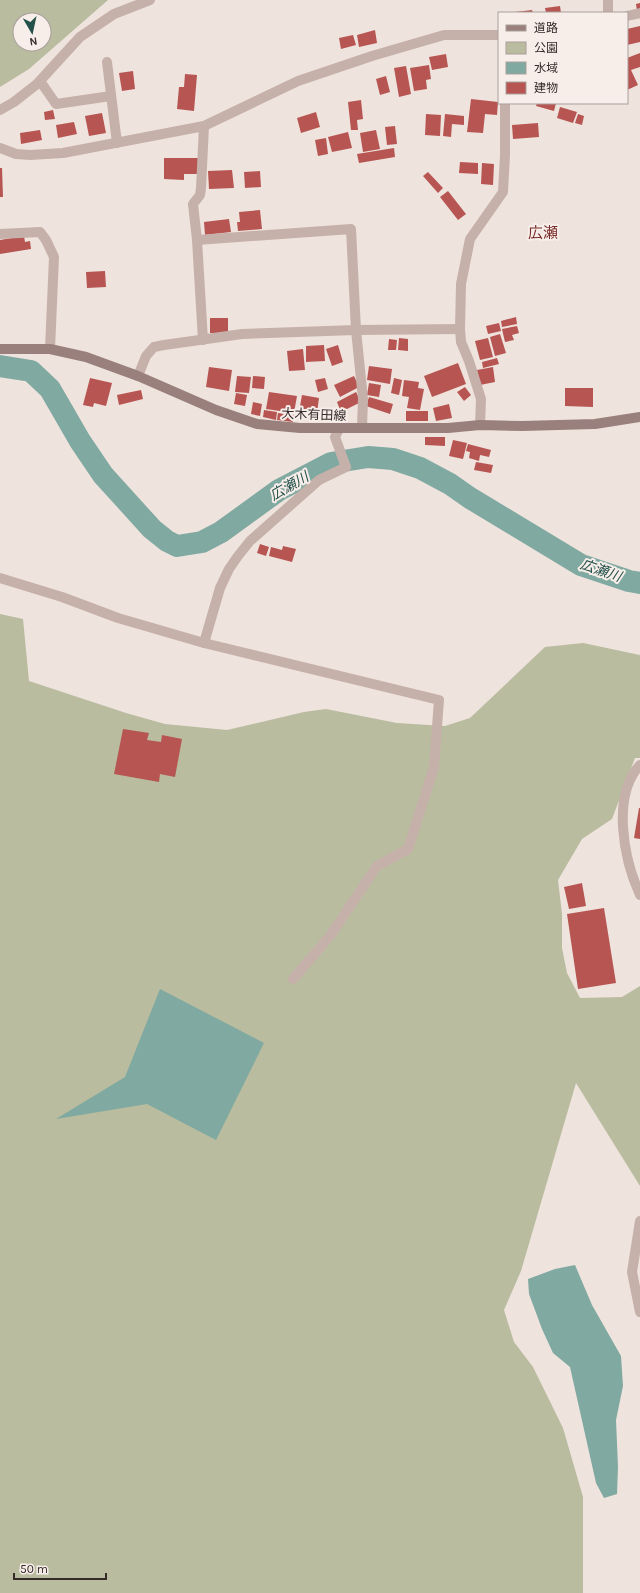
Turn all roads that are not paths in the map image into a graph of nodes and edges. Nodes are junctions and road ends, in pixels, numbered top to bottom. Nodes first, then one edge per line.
1 (150, 0) edge
2 (608, 0) edge
3 (608, 12) edge
4 (640, 13) edge
5 (628, 16) edge
6 (498, 35) edge
7 (107, 62) dead end
8 (40, 81) junction
9 (111, 96) junction
10 (504, 104) edge
11 (0, 110) edge
12 (204, 126) junction
13 (117, 143) junction
14 (0, 148) edge
15 (0, 234) edge
16 (197, 240) junction
17 (460, 329) junction
18 (356, 330) junction
19 (203, 340) junction
20 (0, 349) edge
21 (50, 350) junction
22 (138, 376) junction
23 (640, 417) edge
24 (480, 425) junction
25 (362, 428) junction
26 (337, 433) junction
27 (0, 578) edge
28 (204, 643) junction
29 (640, 765) edge
30 (640, 895) edge
31 (292, 980) dead end
32 (640, 1221) edge
33 (640, 1312) edge

1 - 8 street
2 - 3 street
4 - 5 street
6 - 12 street
7 - 9 street
8 - 9 street
8 - 11 street
9 - 13 street
10 - 17 street
12 - 13 street
12 - 16 street
13 - 14 street
15 - 21 street
16 - 18 street
16 - 19 street
17 - 18 street
17 - 24 street
18 - 19 street
18 - 25 street
19 - 22 street
20 - 21 main road, 大木有田線
21 - 22 main road, 大木有田線
22 - 26 main road, 大木有田線
23 - 24 main road, 大木有田線
24 - 25 main road, 大木有田線
25 - 26 main road, 大木有田線
26 - 28 street
27 - 28 street
28 - 31 street
29 - 30 street
32 - 33 street

